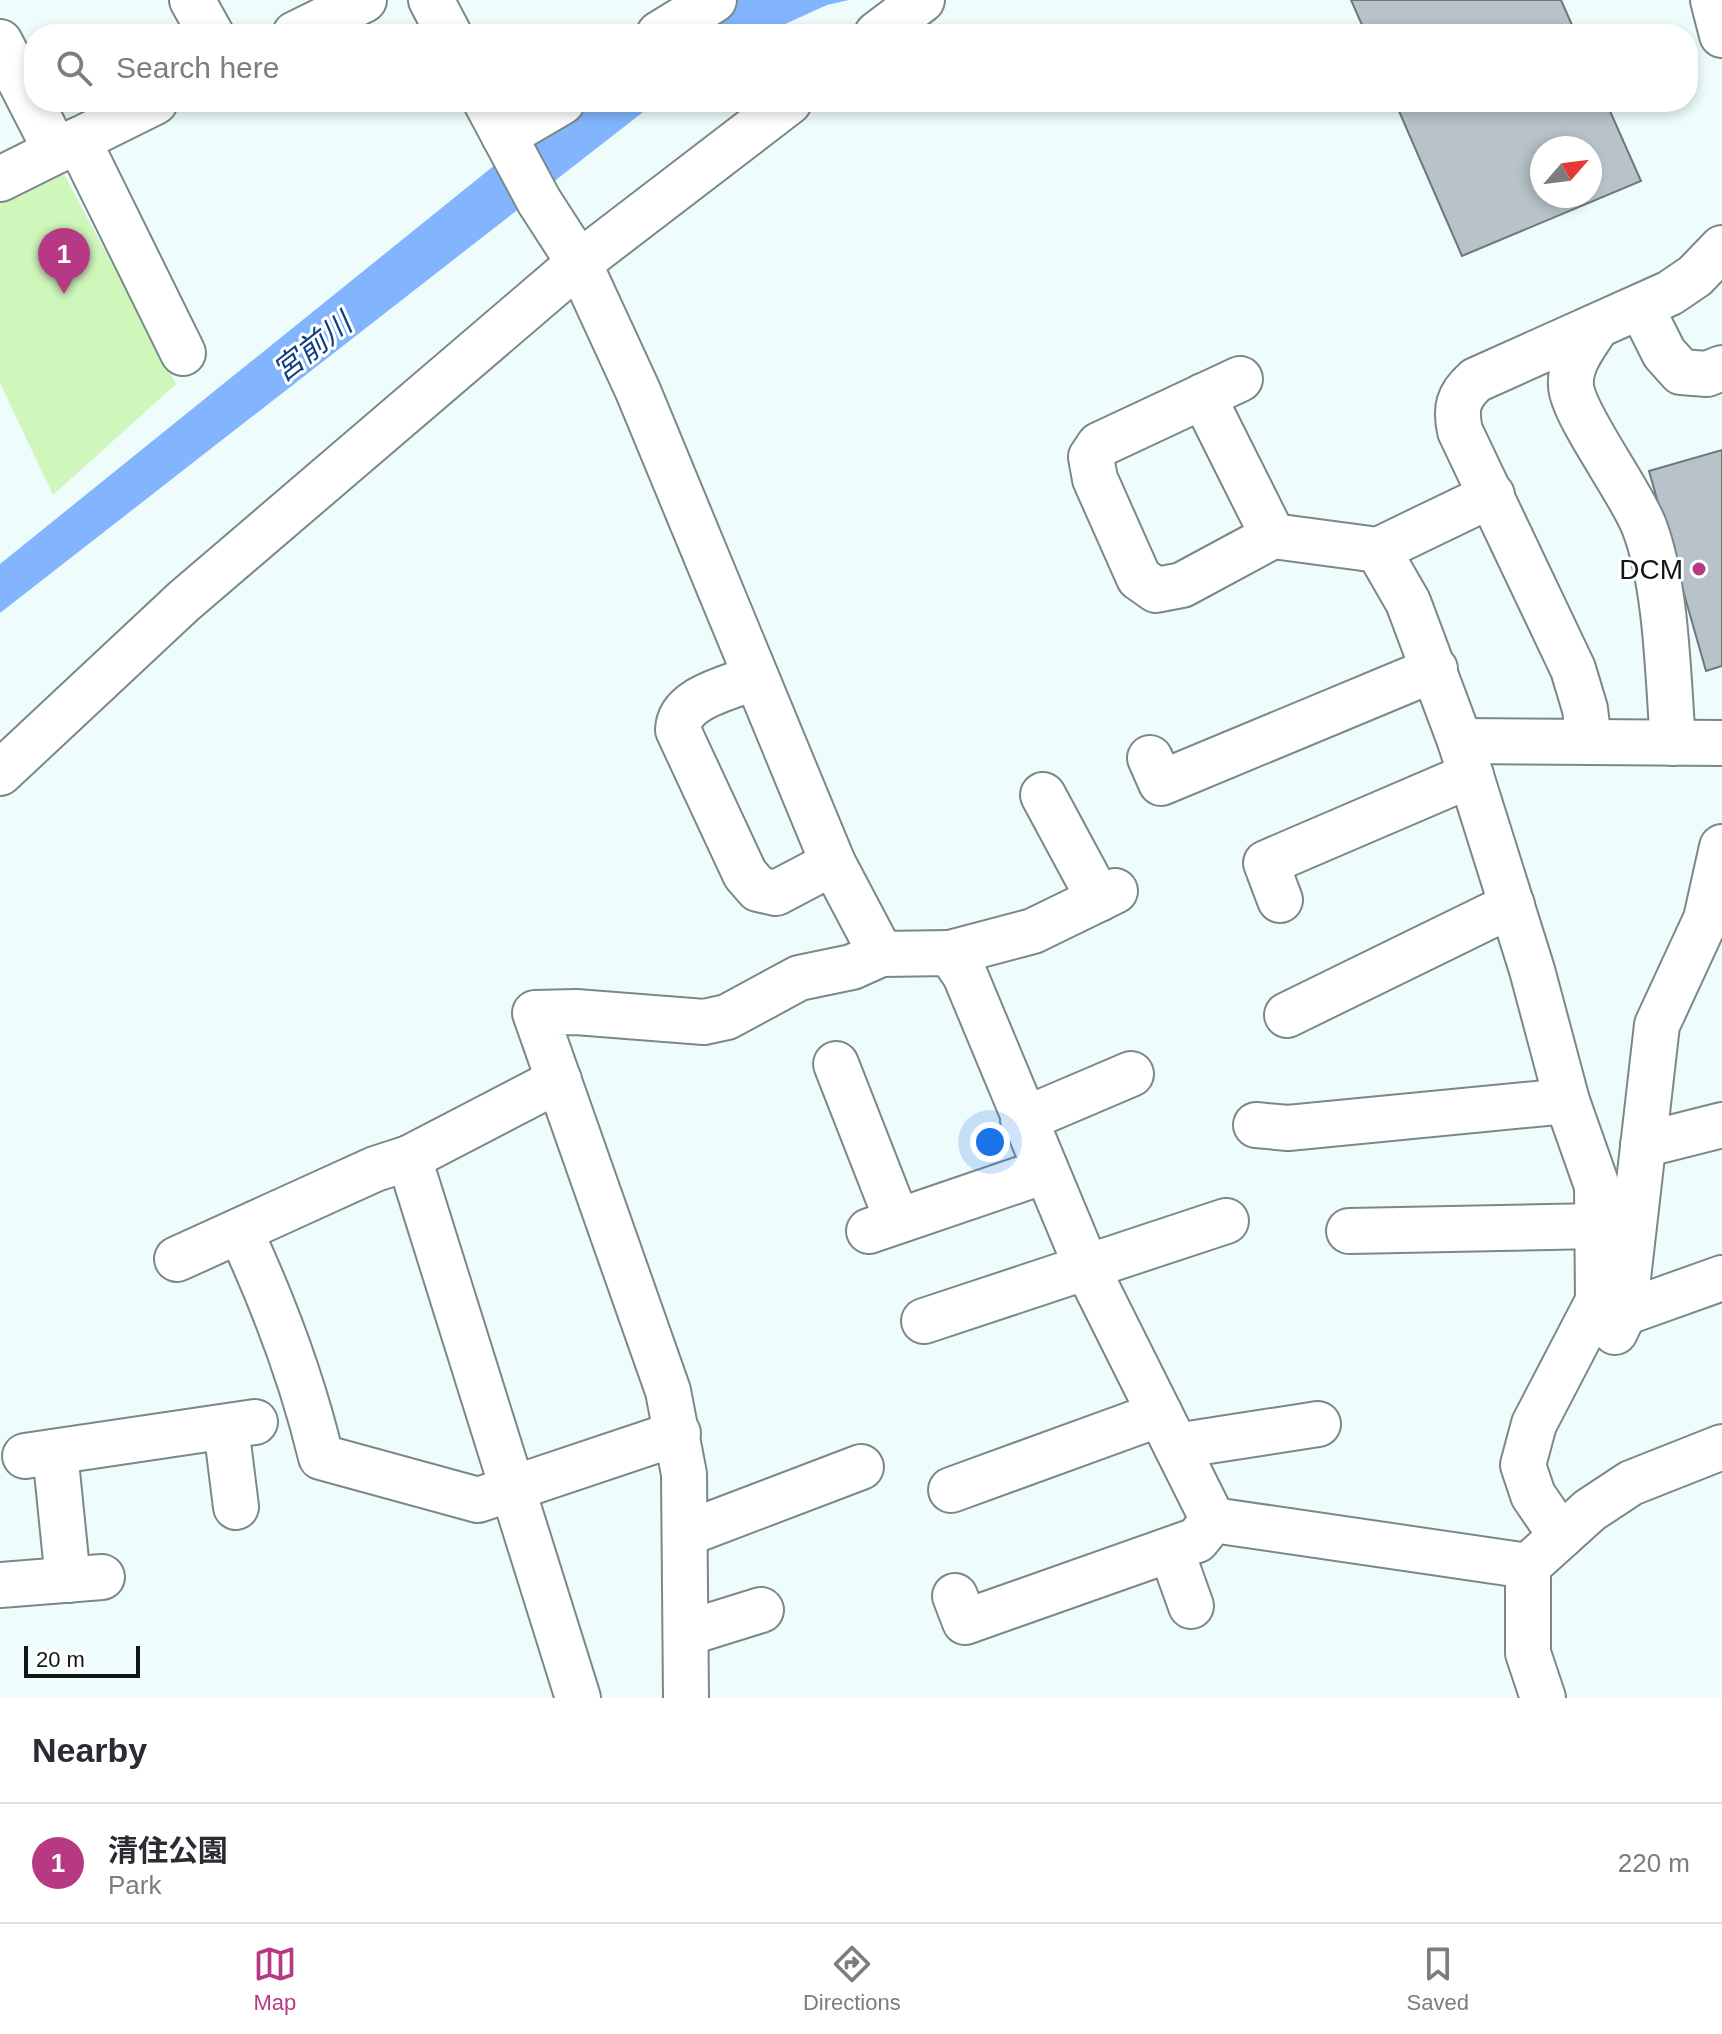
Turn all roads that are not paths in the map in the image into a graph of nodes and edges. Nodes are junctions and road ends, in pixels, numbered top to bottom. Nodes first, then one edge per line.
1 (192, 0) edge
2 (364, 0) edge
3 (431, 0) edge
4 (714, 0) edge
5 (922, 0) edge
6 (1713, 0) edge
7 (205, 24) edge
8 (315, 24) edge
9 (444, 24) edge
10 (675, 24) edge
11 (890, 24) edge
12 (1722, 35) edge
13 (0, 42) edge
14 (24, 79) edge
15 (46, 112) edge
16 (135, 112) edge
17 (536, 112) edge
18 (776, 112) edge
19 (499, 126) edge
20 (67, 145) junction
21 (0, 179) edge
22 (1722, 248) edge
23 (579, 263) junction
24 (1641, 307) junction
25 (1597, 326) junction
26 (183, 353) dead end
27 (1722, 368) edge
28 (1492, 495) junction
29 (1273, 536) junction
30 (1378, 550) junction
31 (1435, 669) junction
32 (756, 677) junction
33 (1589, 742) junction
34 (1673, 743) junction
35 (1722, 743) edge
36 (1150, 758) dead end
37 (1466, 758) junction
38 (0, 773) edge
39 (1043, 795) dead end
40 (1722, 847) edge
41 (833, 863) junction
42 (1280, 900) dead end
43 (1512, 905) junction
44 (1711, 935) edge
45 (950, 953) junction
46 (881, 954) junction
47 (1287, 1015) dead end
48 (836, 1064) dead end
49 (1131, 1074) dead end
50 (559, 1080) junction
51 (1567, 1101) junction
52 (1023, 1120) junction
53 (1256, 1125) dead end
54 (1722, 1125) edge
55 (1643, 1145) junction
56 (409, 1158) junction
57 (1045, 1171) junction
58 (1226, 1221) dead end
59 (1597, 1226) junction
60 (240, 1231) junction
61 (1349, 1231) dead end
62 (177, 1259) dead end
63 (1087, 1268) junction
64 (1722, 1278) edge
65 (1624, 1313) junction
66 (924, 1321) dead end
67 (1587, 1387) dead end
68 (1318, 1424) dead end
69 (1168, 1430) junction
70 (678, 1433) junction
71 (1722, 1447) edge
72 (861, 1467) dead end
73 (512, 1488) junction
74 (951, 1490) dead end
75 (236, 1507) dead end
76 (1213, 1520) junction
77 (685, 1534) junction
78 (1561, 1536) junction
79 (1171, 1550) junction
80 (1528, 1566) junction
81 (0, 1585) edge
82 (955, 1596) dead end
83 (1191, 1606) dead end
84 (761, 1610) dead end
85 (687, 1633) junction
86 (578, 1698) edge
87 (686, 1698) edge
88 (1543, 1698) edge

1 - 7 street
2 - 8 street
3 - 9 street
4 - 10 street
5 - 11 street
6 - 12 street
13 - 14 street
15 - 20 street
16 - 20 street
17 - 19 street
18 - 23 street
19 - 23 street
20 - 21 street
20 - 26 street
22 - 24 street
23 - 32 street
23 - 38 street
24 - 25 street
24 - 27 street
25 - 28 street
25 - 34 street
28 - 30 street
28 - 33 street
29 - 29 street
29 - 30 street
30 - 31 street
31 - 36 street
31 - 37 street
32 - 41 street
32 - 41 street
33 - 34 street
33 - 37 street
34 - 35 street
37 - 42 street
37 - 43 street
39 - 45 street
40 - 44 street
41 - 46 street
43 - 47 street
43 - 51 street
44 - 55 street
45 - 46 street
45 - 52 street
46 - 50 street
48 - 57 street
49 - 52 street
50 - 56 street
50 - 70 street
51 - 53 street
51 - 59 street
52 - 57 street
54 - 55 street
55 - 65 street
56 - 60 street
56 - 73 street
57 - 63 street
58 - 63 street
59 - 61 street
59 - 78 street
60 - 62 street
60 - 73 street
63 - 66 street
63 - 69 street
64 - 65 street
65 - 67 street
68 - 69 street
69 - 74 street
69 - 76 street
70 - 73 street
70 - 77 street
71 - 78 street
72 - 77 street
73 - 86 street
75 - 81 street
76 - 79 street
76 - 80 street
77 - 85 street
78 - 80 street
79 - 82 street
79 - 83 street
80 - 88 street
84 - 85 street
85 - 87 street

